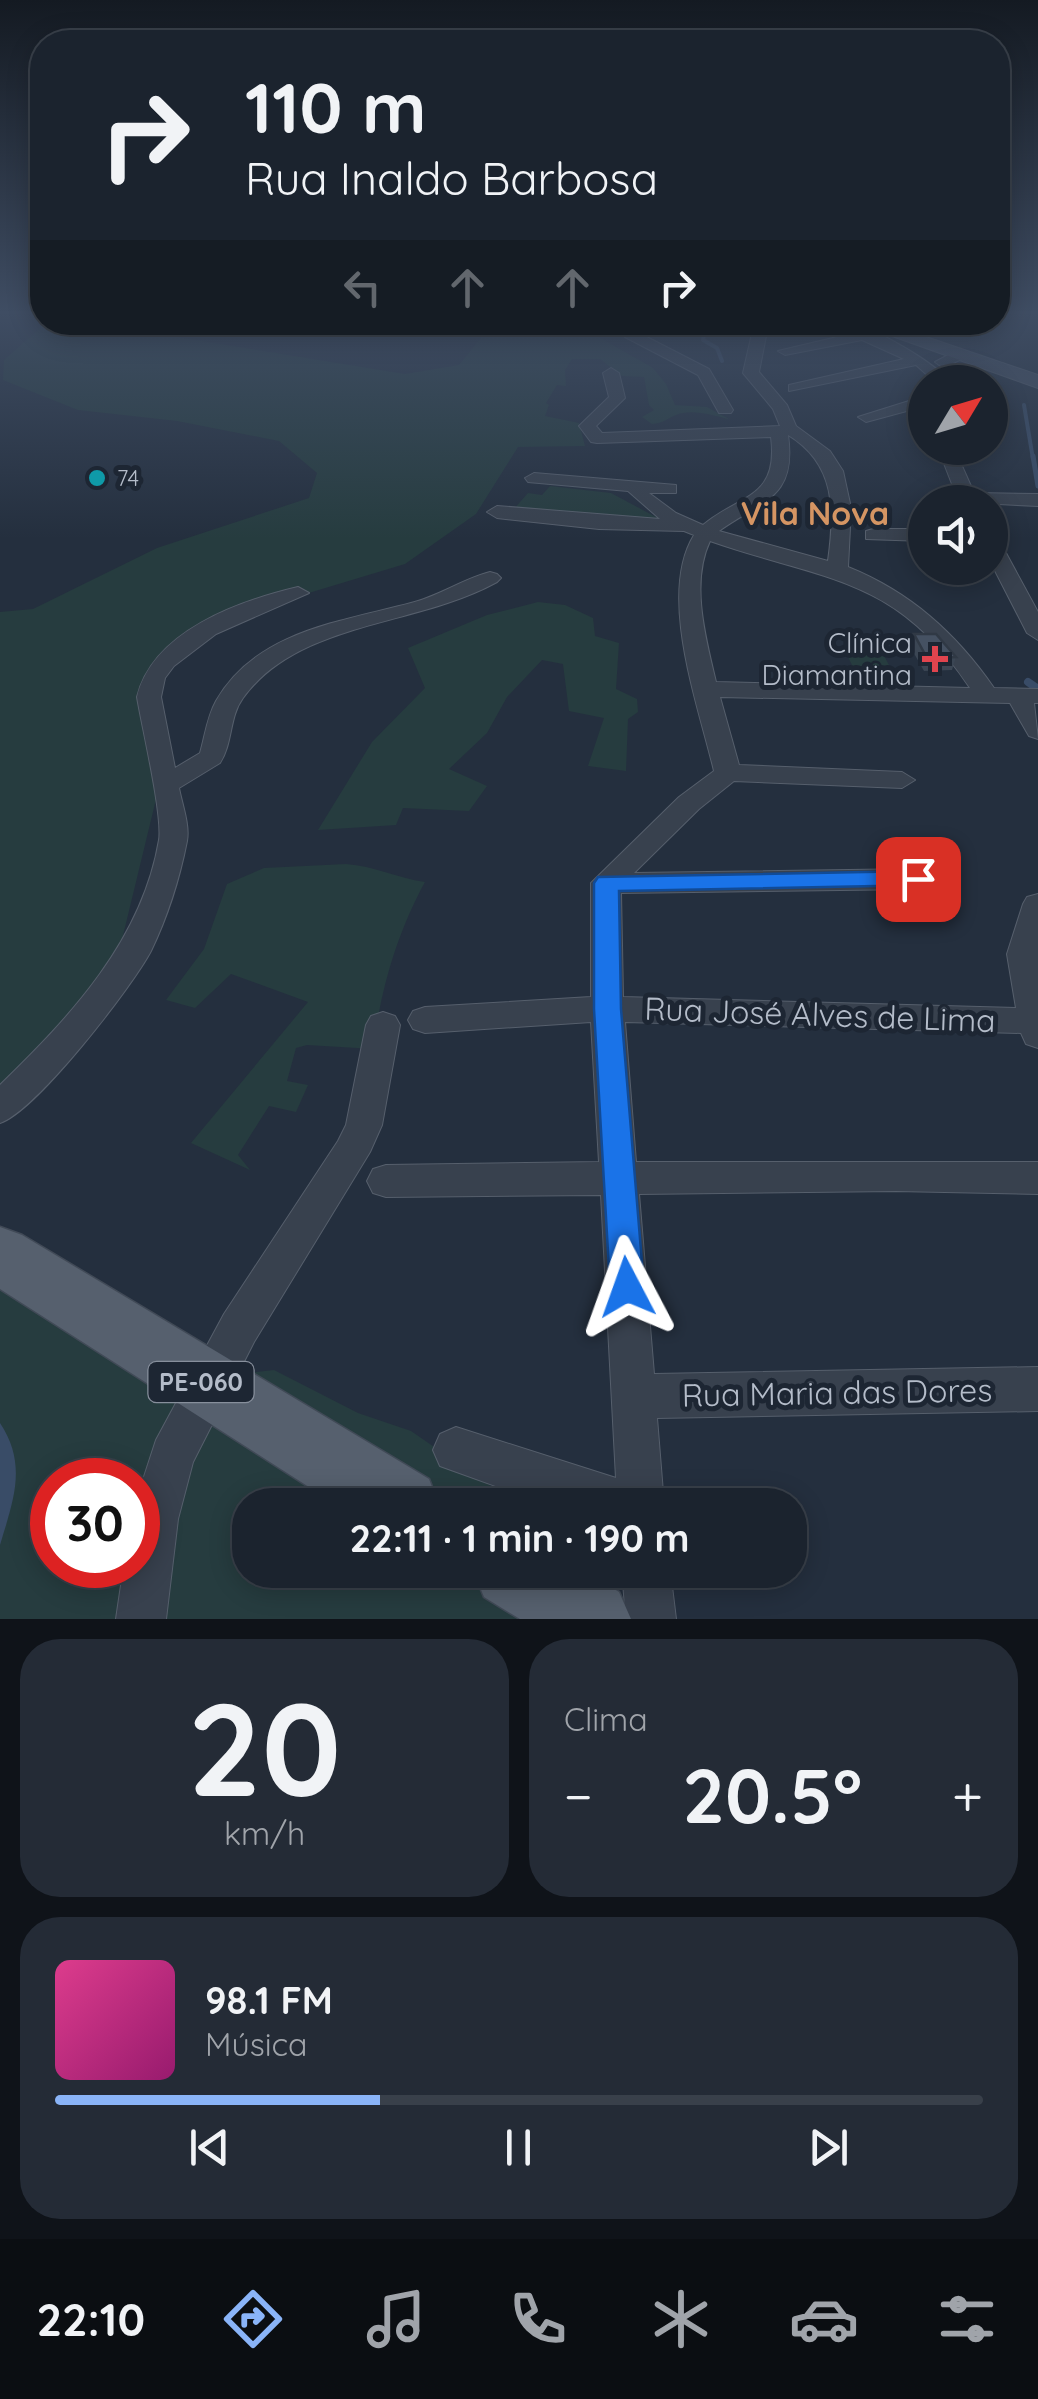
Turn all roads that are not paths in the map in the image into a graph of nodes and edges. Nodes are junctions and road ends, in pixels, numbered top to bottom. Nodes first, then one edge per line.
1 (615, 388) edge
2 (727, 388) edge
3 (751, 388) edge
4 (908, 406) edge
5 (725, 410) dead end
6 (866, 417) dead end
7 (784, 430) junction
8 (534, 478) dead end
9 (633, 486) junction
10 (669, 489) dead end
11 (1008, 500) edge
12 (1038, 500) edge
13 (498, 512) dead end
14 (697, 529) junction
15 (873, 535) dead end
16 (908, 535) edge
17 (838, 571) junction
18 (1008, 576) edge
19 (490, 578) dead end
20 (298, 593) dead end
21 (1038, 633) edge
22 (708, 689) junction
23 (986, 696) junction
24 (1029, 696) edge
25 (1038, 732) edge
26 (728, 773) junction
27 (902, 780) dead end
28 (168, 784) junction
29 (918, 879) dead end
30 (606, 883) junction
31 (1038, 904) edge
32 (607, 1009) junction
33 (425, 1020) dead end
34 (383, 1024) dead end
35 (1036, 1028) edge
36 (0, 1108) edge
37 (618, 1177) junction
38 (1038, 1178) edge
39 (386, 1181) dead end
40 (0, 1256) edge
41 (209, 1387) junction
42 (1038, 1389) edge
43 (635, 1396) junction
44 (456, 1450) dead end
45 (375, 1488) edge
46 (566, 1488) edge
47 (640, 1488) edge
48 (540, 1588) edge
49 (648, 1588) edge
50 (141, 1619) edge
51 (592, 1619) edge
52 (651, 1619) edge

1 - 7 street
2 - 5 street
3 - 7 street
4 - 6 street
7 - 14 street
7 - 17 street
8 - 9 street
9 - 10 street
9 - 14 street
11 - 12 street
13 - 14 street
14 - 17 street
14 - 22 street
15 - 16 street
17 - 23 street
18 - 21 street
19 - 28 street
20 - 28 street
22 - 23 street
22 - 26 street
23 - 24 street
24 - 25 street
26 - 27 street
26 - 30 street
28 - 36 street
29 - 30 street
30 - 32 street
31 - 35 street
32 - 33 street, Rua José Alves de Lima
32 - 35 street, Rua José Alves de Lima
32 - 37 street
34 - 41 street
37 - 38 street
37 - 39 street
37 - 43 street
40 - 41 main road, PE-060
41 - 45 main road, PE-060
41 - 50 street
42 - 43 street, Rua Maria das Dores
43 - 47 street
44 - 46 street
48 - 51 main road
49 - 52 street

